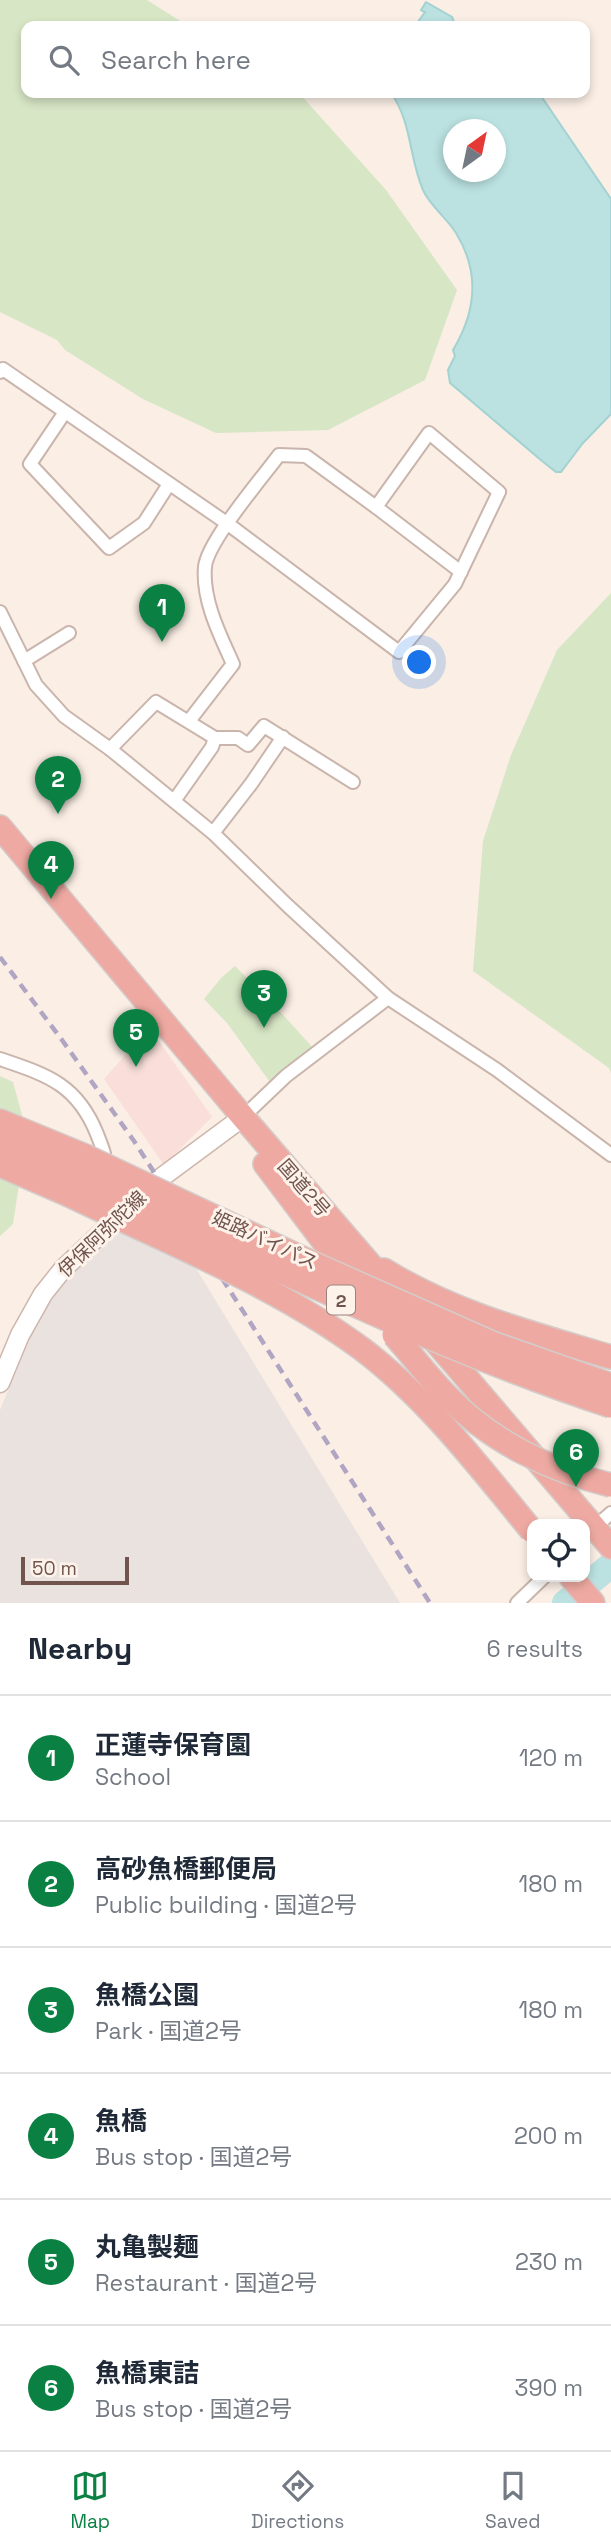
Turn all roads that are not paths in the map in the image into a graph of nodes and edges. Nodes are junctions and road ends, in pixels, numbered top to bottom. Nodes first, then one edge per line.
1 (1, 369) edge
2 (65, 412) junction
3 (169, 484) junction
4 (376, 507) junction
5 (228, 524) junction
6 (461, 572) junction
7 (0, 611) edge
8 (69, 633) dead end
9 (24, 661) junction
10 (189, 722) junction
11 (283, 737) junction
12 (215, 738) junction
13 (110, 749) junction
14 (353, 782) dead end
15 (173, 801) junction
16 (0, 827) edge
17 (214, 833) junction
18 (388, 998) junction
19 (0, 1059) edge
20 (239, 1120) junction
21 (0, 1121) edge
22 (0, 1142) edge
23 (611, 1155) edge
24 (0, 1165) edge
25 (76, 1175) junction
26 (101, 1232) junction
27 (364, 1258) junction
28 (611, 1357) edge
29 (0, 1383) edge
30 (611, 1385) edge
31 (611, 1406) edge
32 (611, 1485) edge
33 (527, 1525) edge
34 (600, 1531) edge
35 (539, 1582) edge
36 (575, 1582) edge
37 (517, 1603) edge
38 (593, 1603) edge

1 - 2 street
2 - 3 street
2 - 3 street
3 - 5 street
4 - 5 street
4 - 6 street
4 - 6 street
5 - 6 street
5 - 10 street
7 - 9 street
8 - 9 street
9 - 13 street
10 - 12 street
10 - 13 street
11 - 12 street
11 - 14 street
11 - 17 street
12 - 15 street
13 - 15 street
15 - 17 street
16 - 20 highway, 国道2号 / 2
17 - 18 street
18 - 20 street
18 - 23 street
19 - 26 street
20 - 26 main road, 伊保阿弥陀線
20 - 27 highway, 国道2号 / 2
20 - 32 highway, bridge
21 - 25 highway, 姫路バイパス / 2
22 - 25 highway, 姫路バイパス / 2
24 - 25 highway
25 - 30 highway, 姫路バイパス / 2, bridge
25 - 31 highway, 姫路バイパス / 2, bridge
25 - 33 highway, bridge
26 - 29 main road, 伊保阿弥陀線
27 - 28 highway
27 - 34 highway, 国道2号 / 2
35 - 37 street
36 - 38 highway

